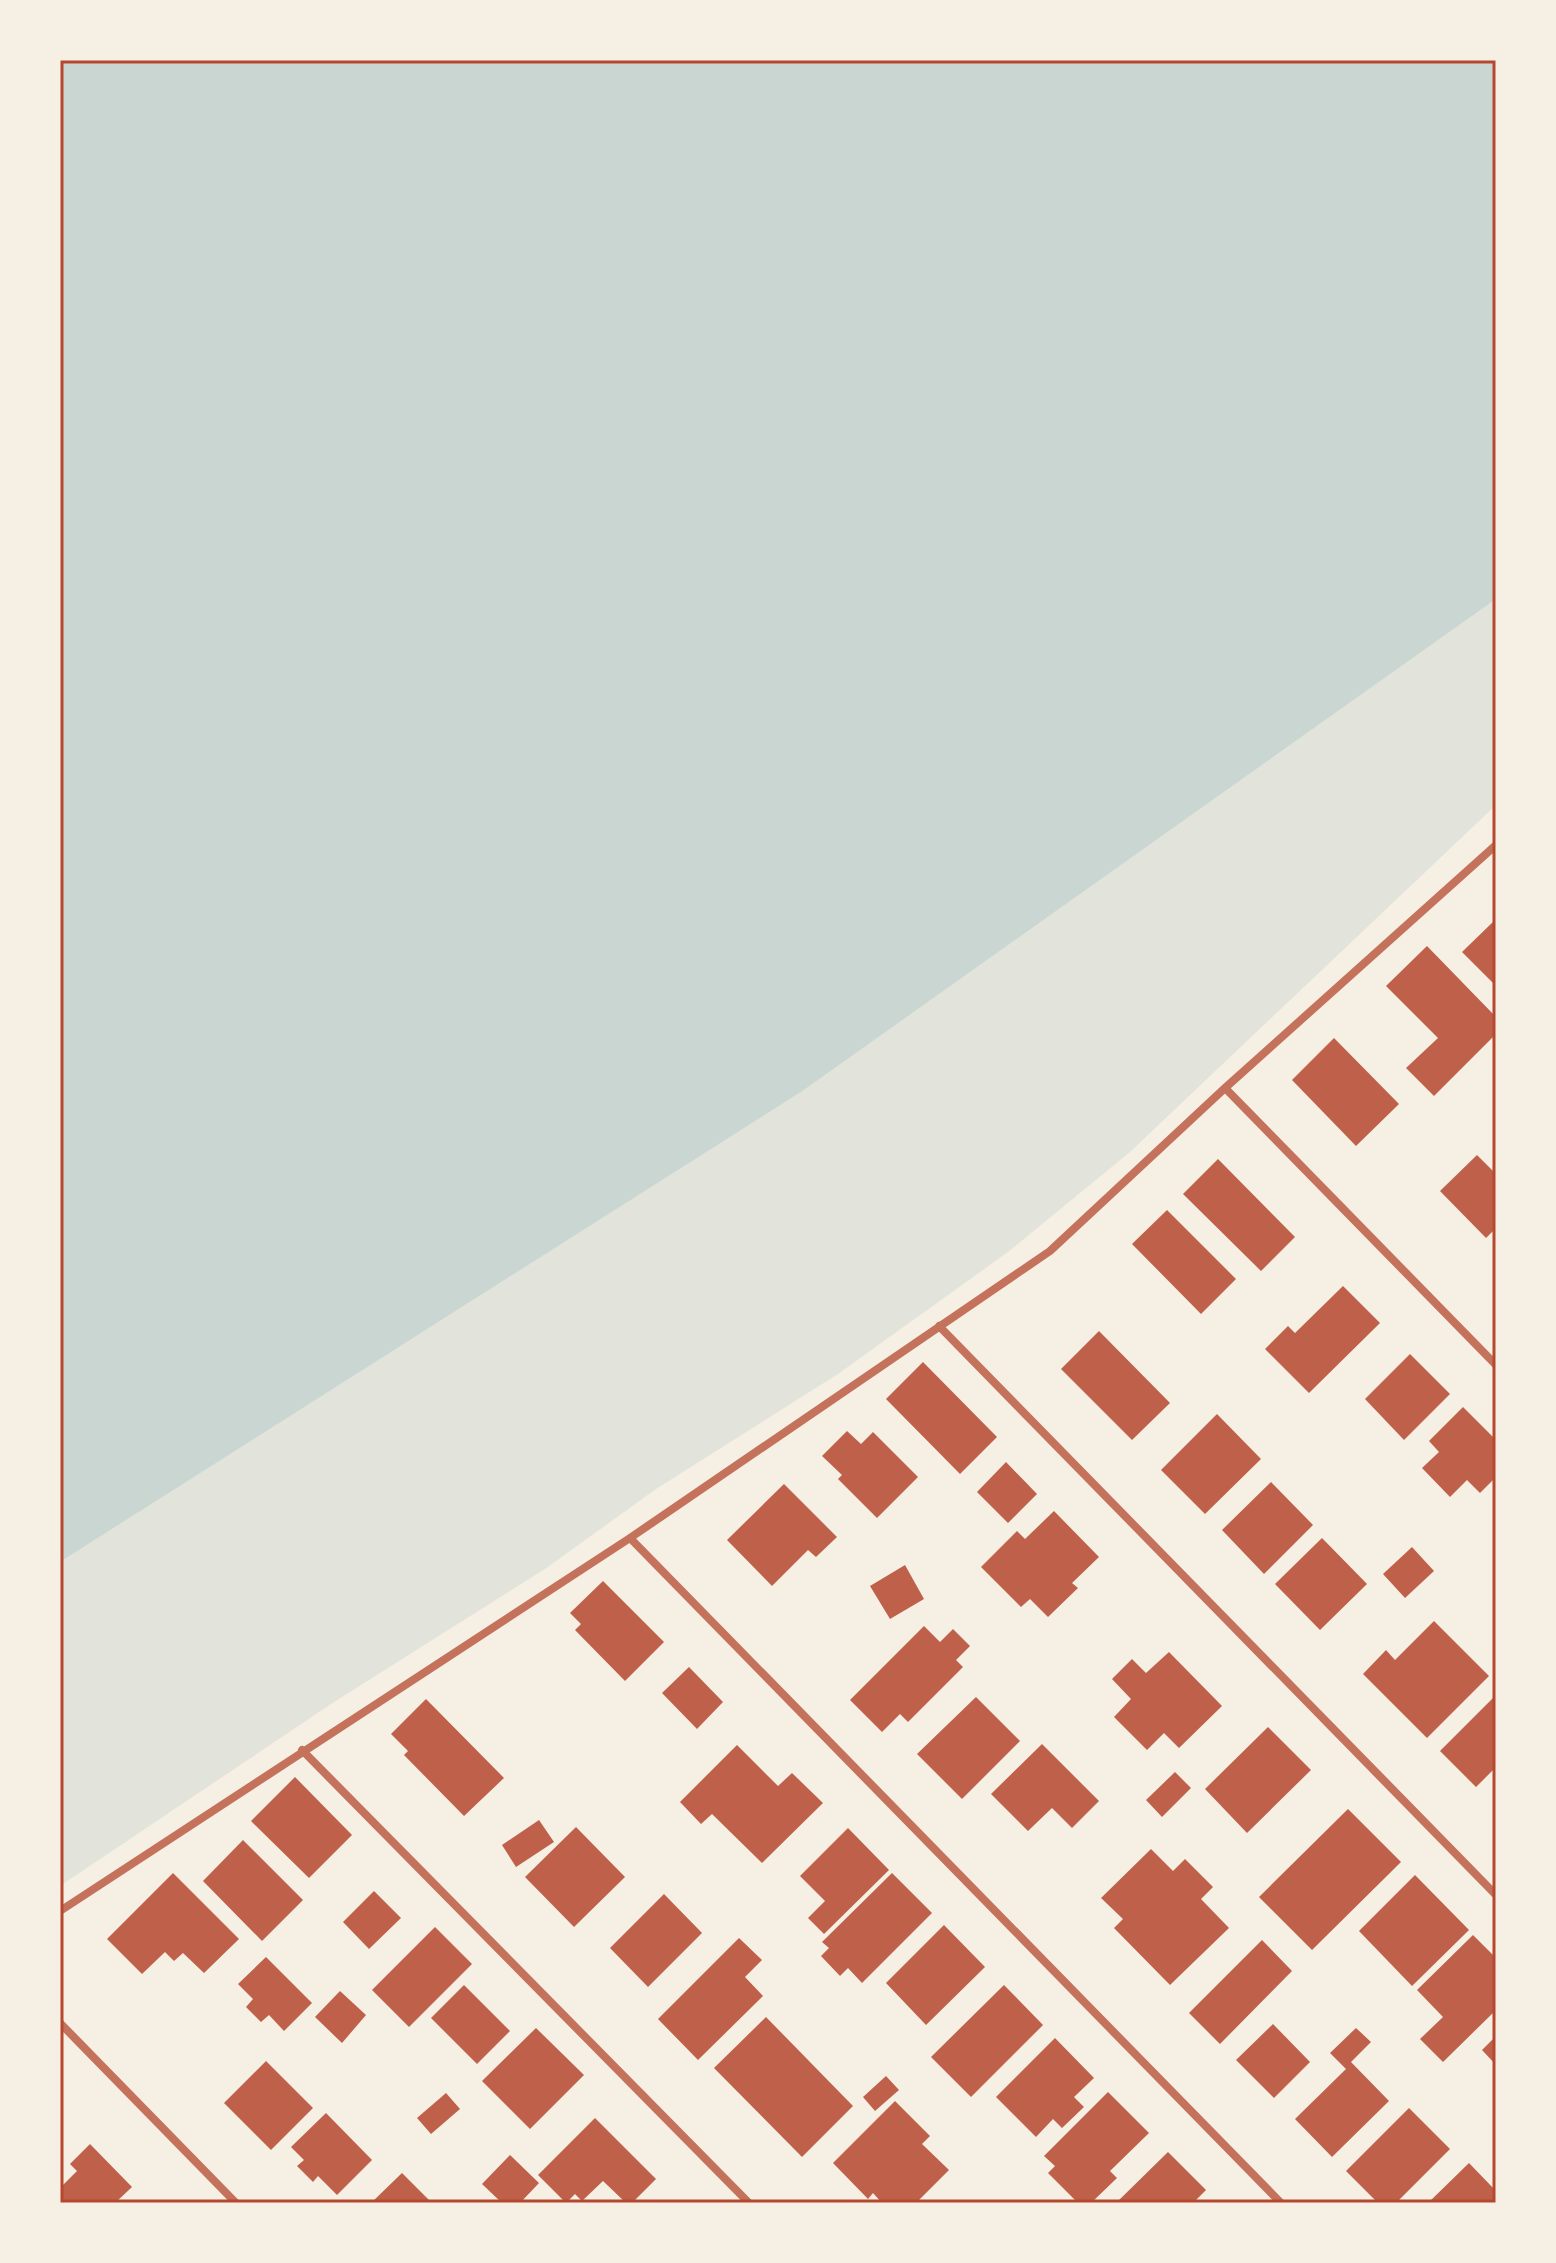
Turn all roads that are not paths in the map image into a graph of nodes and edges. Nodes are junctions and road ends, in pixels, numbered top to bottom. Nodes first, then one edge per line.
1 (1496, 845) edge
2 (1225, 1088) junction
3 (939, 1326) junction
4 (1496, 1365) edge
5 (630, 1538) junction
6 (302, 1750) junction
7 (1496, 1895) edge
8 (60, 1911) edge
9 (60, 2023) edge
10 (236, 2203) edge
11 (749, 2203) edge
12 (1281, 2203) edge

1 - 2 street
2 - 3 street
2 - 4 street
3 - 5 street
3 - 7 street
5 - 6 street
5 - 12 street
6 - 8 street
6 - 11 street
9 - 10 street

